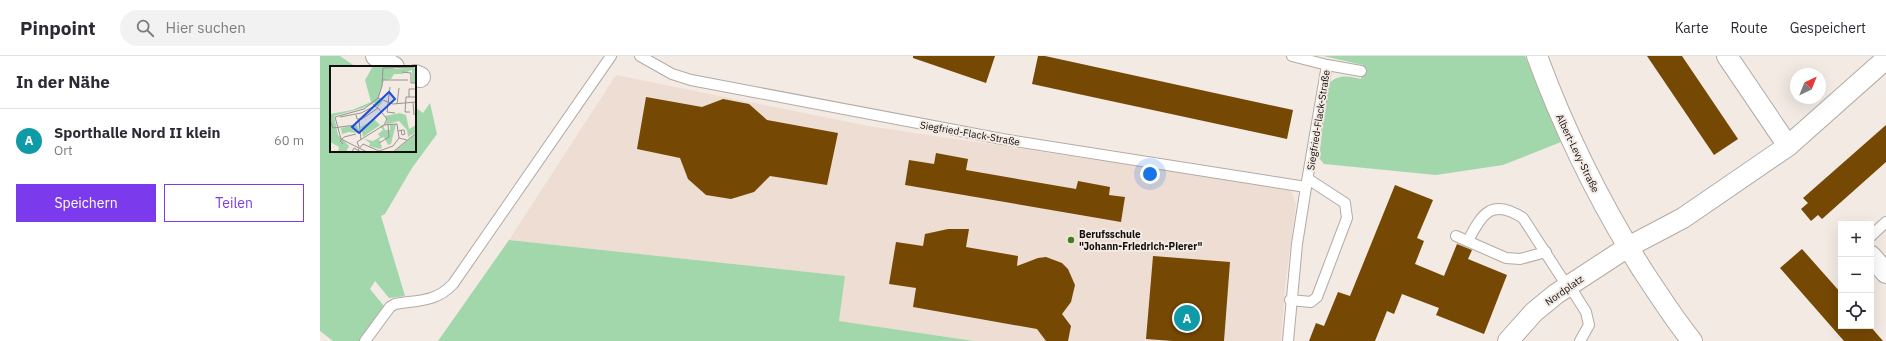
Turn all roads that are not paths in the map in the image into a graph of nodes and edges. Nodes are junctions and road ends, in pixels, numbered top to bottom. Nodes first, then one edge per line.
1 (376, 56) edge
2 (611, 56) edge
3 (640, 56) edge
4 (1292, 56) edge
5 (1537, 56) edge
6 (1727, 56) edge
7 (1886, 59) edge
8 (1327, 65) junction
9 (392, 66) edge
10 (1361, 71) dead end
11 (1788, 146) junction
12 (1307, 183) junction
13 (1886, 222) edge
14 (1874, 233) edge
15 (1456, 236) dead end
16 (1468, 241) junction
17 (1628, 247) junction
18 (1546, 252) junction
19 (1872, 257) edge
20 (1886, 274) edge
21 (1568, 285) junction
22 (1290, 300) junction
23 (365, 341) edge
24 (1288, 341) edge
25 (1509, 341) edge
26 (1580, 341) edge
27 (1692, 341) edge

1 - 9 street
2 - 23 lane
3 - 12 lane, Siegfried-Flack-Straße
4 - 8 lane, Siegfried-Flack-Straße
5 - 17 street, Albert-Levy-Straße
6 - 11 street
7 - 11 street
8 - 10 lane
8 - 12 lane, Siegfried-Flack-Straße
11 - 17 street
12 - 22 lane, Siegfried-Flack-Straße
12 - 22 lane
13 - 14 lane
15 - 16 lane
16 - 18 lane
16 - 18 lane
17 - 21 street, Nordplatz
17 - 27 street, Albert-Levy-Straße
18 - 21 lane
19 - 20 street
21 - 25 street, Nordplatz
21 - 26 lane
22 - 24 lane, Siegfried-Flack-Straße

